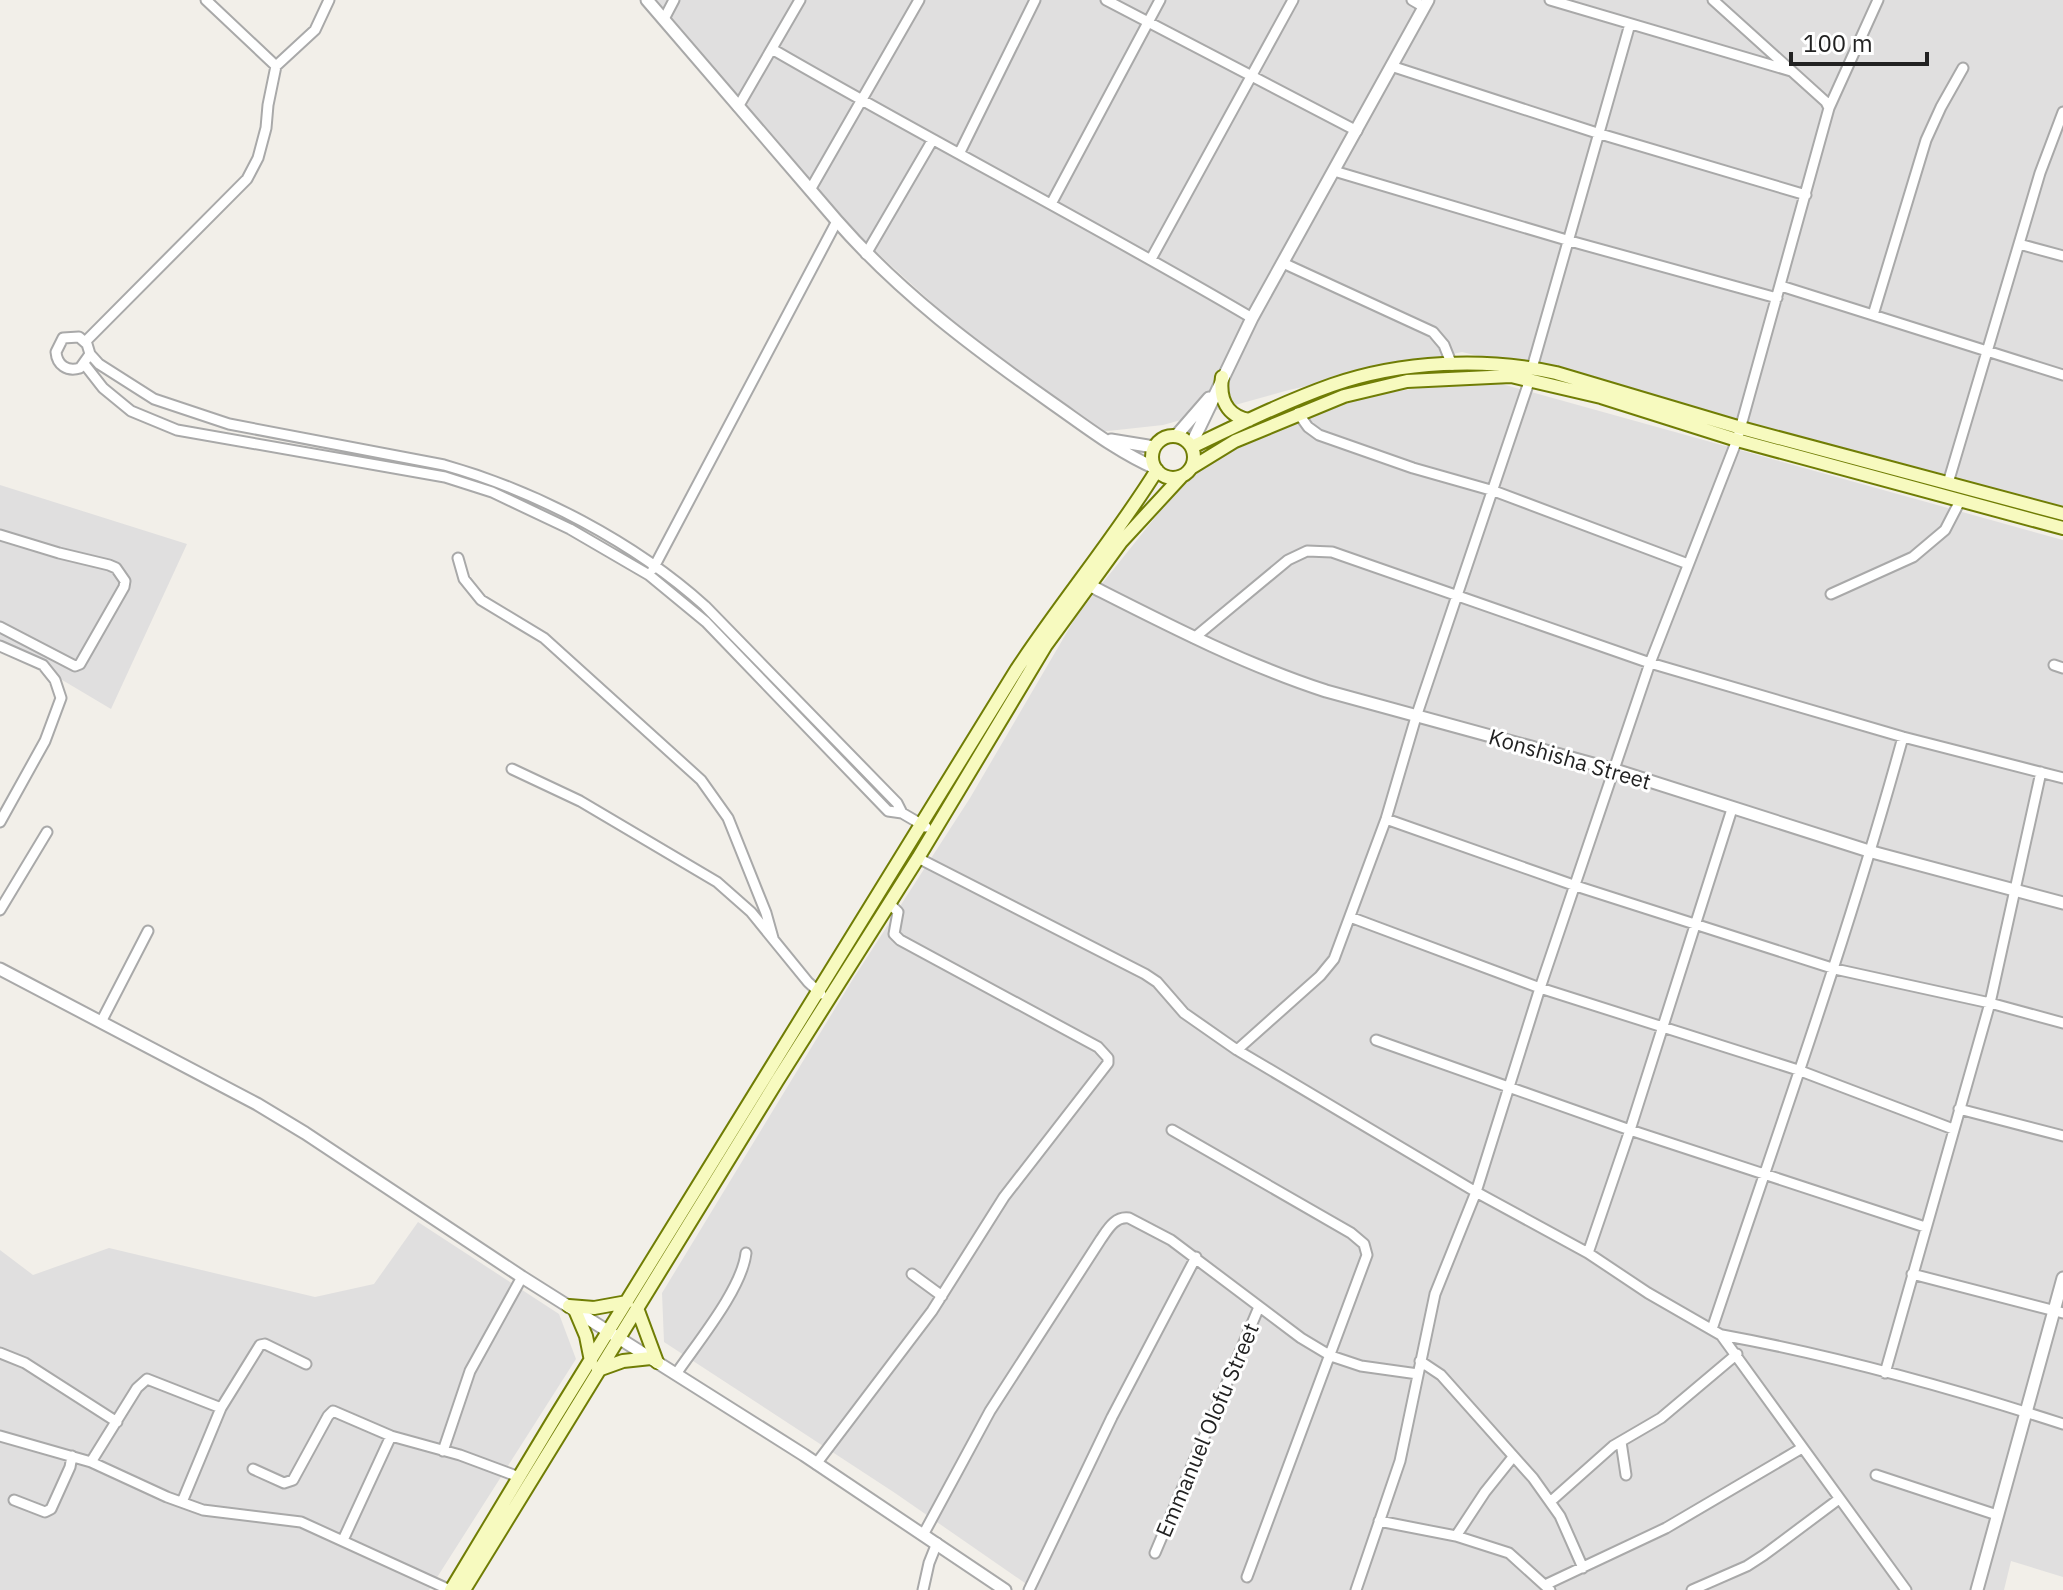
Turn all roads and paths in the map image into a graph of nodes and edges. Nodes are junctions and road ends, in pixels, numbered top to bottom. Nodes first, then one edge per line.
1 (206, 0) edge
2 (329, 0) edge
3 (647, 0) edge
4 (674, 0) edge
5 (800, 0) edge
6 (919, 0) edge
7 (1035, 0) edge
8 (1106, 0) edge
9 (1160, 0) edge
10 (1293, 0) edge
11 (1412, 0) edge
12 (1550, 0) edge
13 (1713, 0) edge
14 (1875, 1) edge
15 (1426, 4) edge
16 (664, 19) junction
17 (1148, 22) junction
18 (1630, 24) junction
19 (772, 49) junction
20 (276, 66) junction
21 (1391, 66) junction
22 (1963, 68) dead end
23 (1791, 71) junction
24 (1253, 77) junction
25 (863, 101) junction
26 (738, 107) junction
27 (1829, 108) junction
28 (2063, 112) edge
29 (1357, 131) junction
30 (1597, 133) junction
31 (2058, 140) edge
32 (932, 141) junction
33 (959, 154) junction
34 (1334, 171) junction
35 (810, 190) junction
36 (1806, 195) junction
37 (1051, 204) junction
38 (837, 221) junction
39 (1570, 241) junction
40 (2019, 244) junction
41 (866, 254) junction
42 (2063, 256) edge
43 (1151, 259) junction
44 (1283, 263) junction
45 (1781, 286) junction
46 (1777, 298) junction
47 (1873, 315) junction
48 (1252, 318) junction
49 (85, 342) junction
50 (1987, 352) junction
51 (90, 354) junction
52 (85, 365) junction
53 (1452, 365) junction
54 (1531, 373) junction
55 (2063, 375) edge
56 (1222, 377) junction
57 (1215, 392) junction
58 (1298, 413) junction
59 (1249, 420) junction
60 (1739, 434) junction
61 (1176, 436) junction
62 (1103, 439) junction
63 (1191, 446) junction
64 (1154, 447) junction
65 (1156, 469) junction
66 (1186, 472) junction
67 (1948, 483) junction
68 (1494, 491) junction
69 (1960, 501) junction
70 (2063, 514) edge
71 (2063, 528) edge
72 (0, 535) edge
73 (458, 558) dead end
74 (1688, 564) junction
75 (655, 565) junction
76 (649, 575) junction
77 (1089, 585) junction
78 (1831, 594) dead end
79 (1458, 595) junction
80 (0, 627) edge
81 (1194, 638) junction
82 (0, 646) edge
83 (1650, 663) junction
84 (1416, 717) junction
85 (1903, 737) junction
86 (512, 769) dead end
87 (1615, 770) junction
88 (2041, 772) junction
89 (2063, 778) edge
90 (1732, 809) junction
91 (902, 813) junction
92 (1386, 819) junction
93 (0, 822) edge
94 (928, 829) junction
95 (47, 832) dead end
96 (1872, 852) junction
97 (918, 858) junction
98 (1576, 886) junction
99 (2016, 891) junction
100 (889, 903) junction
101 (2063, 903) edge
102 (0, 910) edge
103 (1350, 917) junction
104 (1695, 922) junction
105 (148, 931) dead end
106 (773, 938) junction
107 (0, 969) edge
108 (1835, 969) junction
109 (1540, 988) junction
110 (823, 996) junction
111 (1990, 1003) junction
112 (101, 1022) junction
113 (2063, 1023) edge
114 (1663, 1025) junction
115 (1376, 1040) dead end
116 (1237, 1050) junction
117 (1798, 1070) junction
118 (1508, 1086) junction
119 (1959, 1109) junction
120 (1953, 1129) junction
121 (1172, 1130) dead end
122 (1630, 1130) junction
123 (2063, 1136) edge
124 (1764, 1175) junction
125 (1476, 1192) junction
126 (1925, 1227) junction
127 (746, 1253) dead end
128 (1588, 1253) junction
129 (1196, 1257) junction
130 (912, 1274) dead end
131 (1912, 1274) junction
132 (522, 1277) junction
133 (2063, 1278) edge
134 (942, 1296) junction
135 (632, 1305) junction
136 (1259, 1307) junction
137 (572, 1308) junction
138 (2058, 1312) edge
139 (1716, 1332) junction
140 (614, 1334) junction
141 (0, 1353) edge
142 (1737, 1354) junction
143 (1331, 1356) junction
144 (654, 1360) junction
145 (1420, 1361) junction
146 (306, 1364) dead end
147 (594, 1366) junction
148 (1885, 1373) junction
149 (676, 1374) junction
150 (1418, 1374) junction
151 (221, 1408) junction
152 (2026, 1412) junction
153 (117, 1422) junction
154 (2063, 1424) edge
155 (0, 1436) edge
156 (391, 1436) junction
157 (1621, 1442) junction
158 (1802, 1448) junction
159 (443, 1451) junction
160 (72, 1456) junction
161 (1513, 1457) junction
162 (91, 1462) junction
163 (816, 1464) junction
164 (253, 1469) dead end
165 (1626, 1475) dead end
166 (1876, 1475) dead end
167 (519, 1477) junction
168 (1839, 1499) junction
169 (14, 1500) dead end
170 (182, 1502) junction
171 (1550, 1502) junction
172 (1997, 1515) junction
173 (1379, 1521) junction
174 (923, 1535) junction
175 (1456, 1536) junction
176 (343, 1540) junction
177 (937, 1543) junction
178 (1155, 1553) dead end
179 (1583, 1568) junction
180 (1247, 1577) dead end
181 (1548, 1587) edge
182 (451, 1590) edge
183 (464, 1590) edge
184 (923, 1590) edge
185 (1005, 1590) edge
186 (1029, 1590) edge
187 (1356, 1590) edge
188 (1692, 1590) edge
189 (1906, 1590) edge
190 (1977, 1590) edge

1 - 20 street
2 - 20 street
3 - 16 street
4 - 16 street
5 - 19 street
6 - 25 street
7 - 33 street
8 - 17 street
9 - 17 street
10 - 24 street
11 - 15 street
12 - 18 street
13 - 23 street
14 - 27 street
15 - 21 street
16 - 26 street
17 - 24 street
17 - 37 street
18 - 23 street
18 - 30 street
19 - 25 street
19 - 26 street
20 - 49 street
21 - 29 street
21 - 30 street
22 - 47 street
23 - 27 street
24 - 29 street
24 - 43 street
25 - 32 street
25 - 35 street
26 - 35 street
27 - 36 street
28 - 31 street
29 - 34 street
30 - 36 street
30 - 39 street
31 - 40 street
32 - 33 street
32 - 41 street
33 - 37 street
34 - 39 street
34 - 44 street
35 - 38 street
36 - 45 street
37 - 43 street
38 - 41 street
38 - 75 street
39 - 46 street
39 - 54 street
40 - 42 street
40 - 50 street
41 - 62 street
43 - 48 street
44 - 48 street
44 - 53 street
45 - 46 street
45 - 47 street
46 - 60 street
47 - 50 street
48 - 56 street
49 - 51 street
49 - 52 street
50 - 55 street
50 - 67 street
51 - 52 street
51 - 75 street
52 - 76 street
53 - 54 main road
53 - 59 main road
54 - 58 main road
54 - 60 main road
54 - 68 street
56 - 57 street
56 - 59 main road
57 - 61 street
57 - 63 street
58 - 66 main road
58 - 68 street
59 - 63 main road
60 - 67 main road
60 - 69 main road
60 - 74 street
61 - 63 main road
61 - 64 main road
62 - 64 street
62 - 65 street
63 - 66 main road
64 - 65 main road
65 - 66 main road
65 - 94 main road
66 - 77 main road
67 - 70 main road
68 - 74 street
68 - 79 street
69 - 71 main road
69 - 78 street
72 - 80 street
73 - 106 street
74 - 83 street
75 - 76 street
75 - 91 street
76 - 91 street
77 - 81 street, Konshisha Street
77 - 94 main road
79 - 81 street
79 - 83 street
79 - 84 street
81 - 84 street, Konshisha Street
82 - 93 street
83 - 85 street
83 - 87 street
84 - 87 street, Konshisha Street
84 - 92 street
85 - 88 street
85 - 96 street
86 - 106 street
87 - 90 street, Konshisha Street
87 - 98 street
88 - 89 street
88 - 99 street
90 - 96 street, Konshisha Street
90 - 104 street
91 - 94 street
92 - 98 street
92 - 103 street
94 - 97 main road
94 - 110 main road
95 - 102 street
96 - 99 street, Konshisha Street
96 - 108 street
97 - 100 main road
97 - 116 street
98 - 104 street
98 - 109 street
99 - 101 street, Konshisha Street
99 - 111 street
100 - 110 main road
100 - 134 street
103 - 109 street
103 - 116 street
104 - 108 street
104 - 114 street
105 - 112 street
106 - 110 street
107 - 112 street
108 - 111 street
108 - 117 street
109 - 114 street
109 - 118 street
110 - 135 main road
111 - 113 street
111 - 119 street
112 - 132 street
114 - 117 street
114 - 122 street
115 - 118 street
116 - 125 street
117 - 120 street
117 - 124 street
118 - 122 street
118 - 125 street
119 - 120 street
119 - 123 street
120 - 126 street
121 - 143 street
122 - 124 street
122 - 128 street
124 - 126 street
124 - 139 street
125 - 128 street
125 - 145 street
126 - 131 street
127 - 149 street
128 - 139 street
129 - 136 street
129 - 174 street
129 - 186 street
130 - 134 street
131 - 138 street
131 - 148 street
132 - 137 street
132 - 159 street
133 - 138 street
134 - 163 street
135 - 137 main road
135 - 140 main road
135 - 144 main road
136 - 143 street
136 - 178 street, Emmanuel Olofu Street
137 - 140 street
137 - 147 main road
138 - 152 street
139 - 142 street
139 - 148 street
140 - 144 street
140 - 147 main road
141 - 153 street
142 - 157 street
142 - 158 street
143 - 150 street
143 - 180 street
144 - 147 main road
144 - 149 street
145 - 150 street
145 - 161 street
146 - 151 street
147 - 167 main road
147 - 183 main road
148 - 152 street
149 - 163 street
150 - 173 street
151 - 153 street
151 - 170 street
152 - 154 street
152 - 172 street
153 - 162 street
155 - 160 street
156 - 159 street
156 - 164 street
156 - 176 street
157 - 165 street
157 - 171 street
158 - 168 street
158 - 179 street
159 - 167 street
160 - 162 street
160 - 169 street
161 - 171 street
161 - 175 street
162 - 170 street
163 - 174 street
166 - 172 street
167 - 182 main road
168 - 188 street
168 - 189 street
170 - 176 street
171 - 179 street
172 - 190 street
173 - 175 street
173 - 187 street
174 - 177 street
175 - 181 street
176 - 182 street
177 - 184 street
177 - 185 street
179 - 181 street

